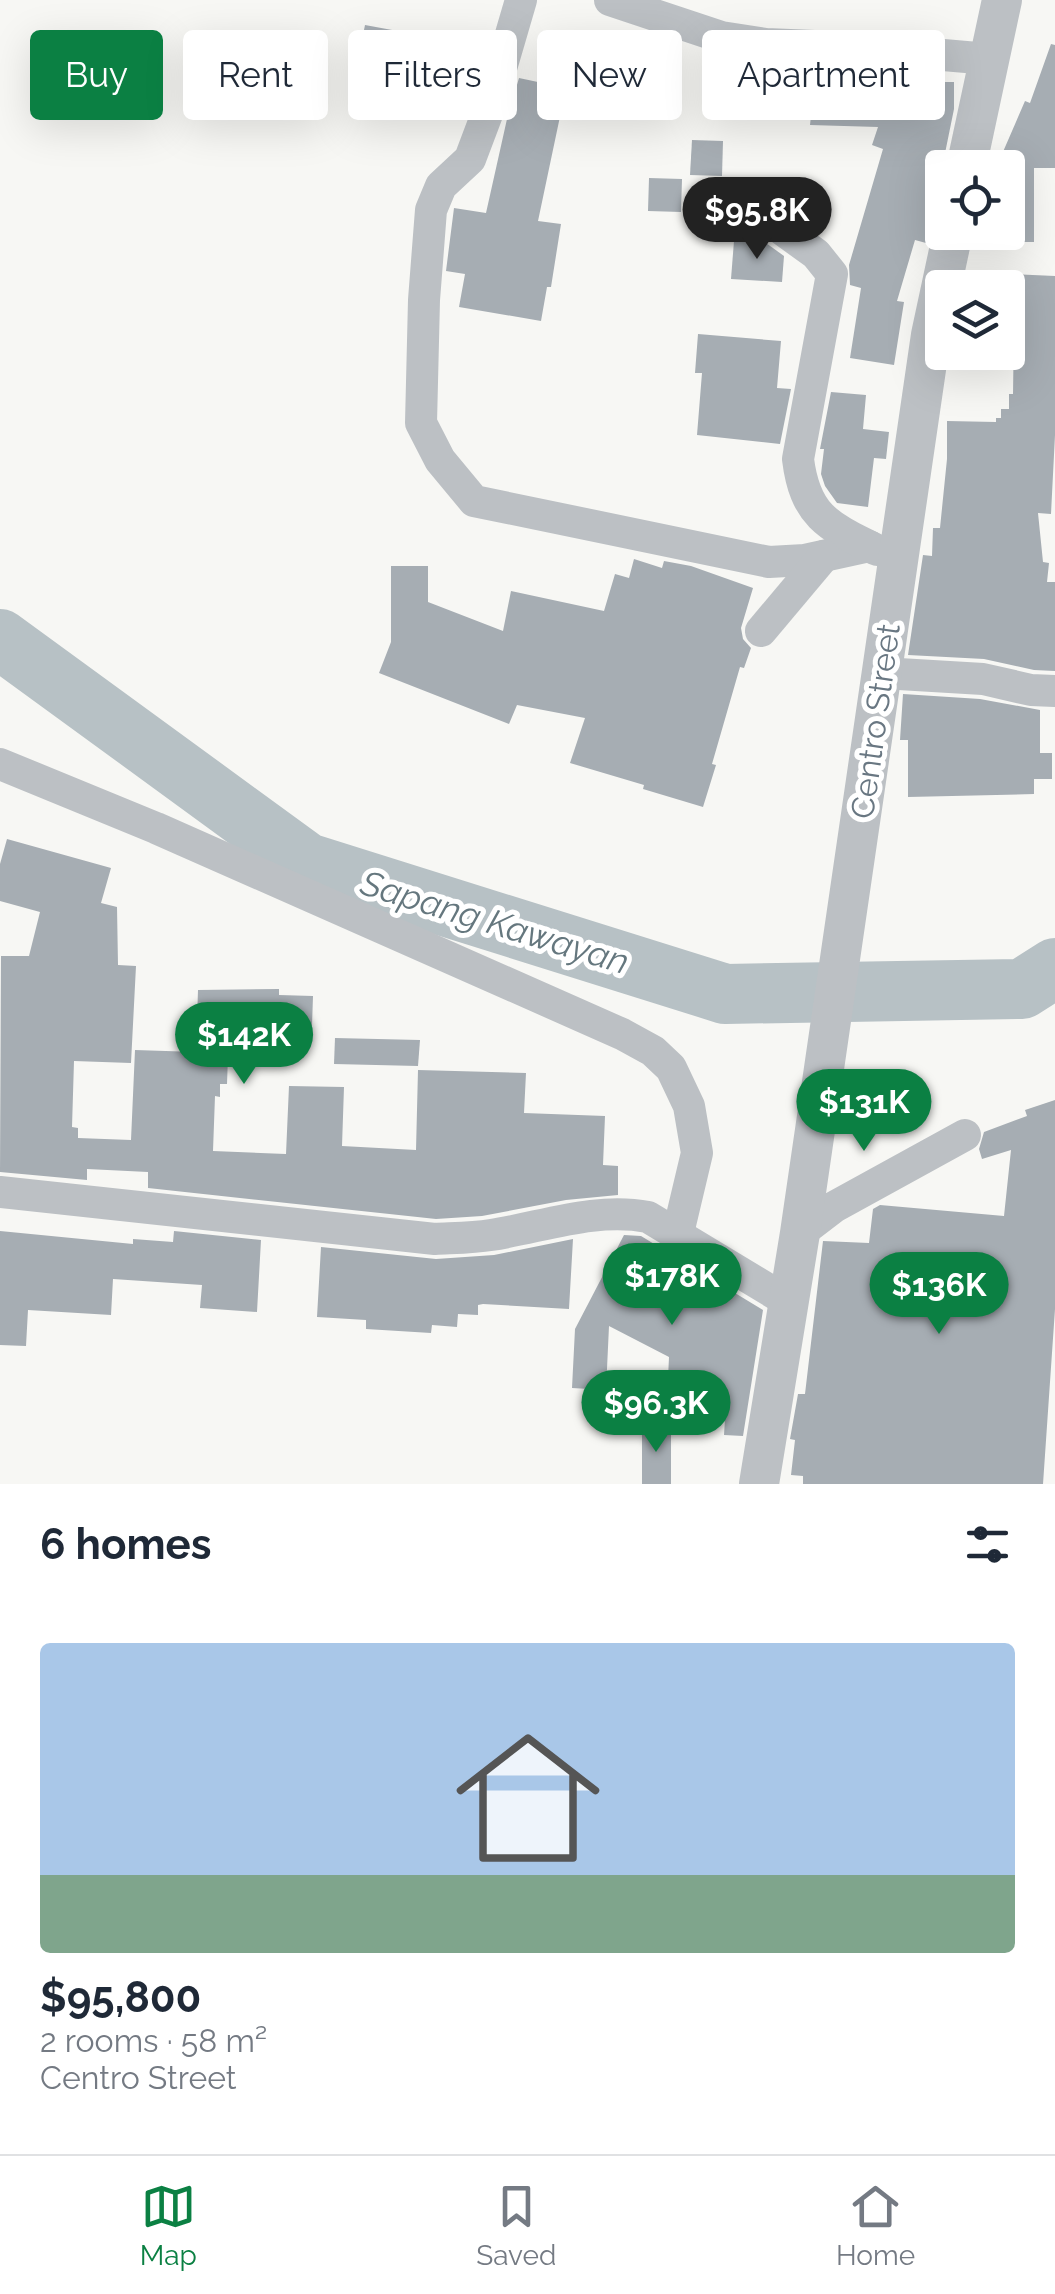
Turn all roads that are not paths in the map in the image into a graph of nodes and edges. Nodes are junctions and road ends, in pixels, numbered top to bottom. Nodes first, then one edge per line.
1 (522, 0) edge
2 (610, 0) edge
3 (1002, 0) edge
4 (988, 59) junction
5 (970, 150) edge
6 (734, 195) dead end
7 (949, 250) edge
8 (883, 553) junction
9 (824, 556) junction
10 (761, 631) dead end
11 (882, 672) junction
12 (1055, 690) edge
13 (0, 764) edge
14 (965, 1135) dead end
15 (0, 1192) edge
16 (801, 1221) junction
17 (678, 1233) junction
18 (788, 1302) junction
19 (759, 1484) edge

1 - 9 street
2 - 4 street
3 - 4 street
4 - 5 street
6 - 8 street
7 - 8 street, Centro Street
8 - 9 street
8 - 11 street, Centro Street
9 - 10 street
11 - 12 street
11 - 16 street, Centro Street
13 - 17 street
14 - 16 street
15 - 17 street
16 - 18 street, Centro Street
17 - 18 street
18 - 19 street, Centro Street

